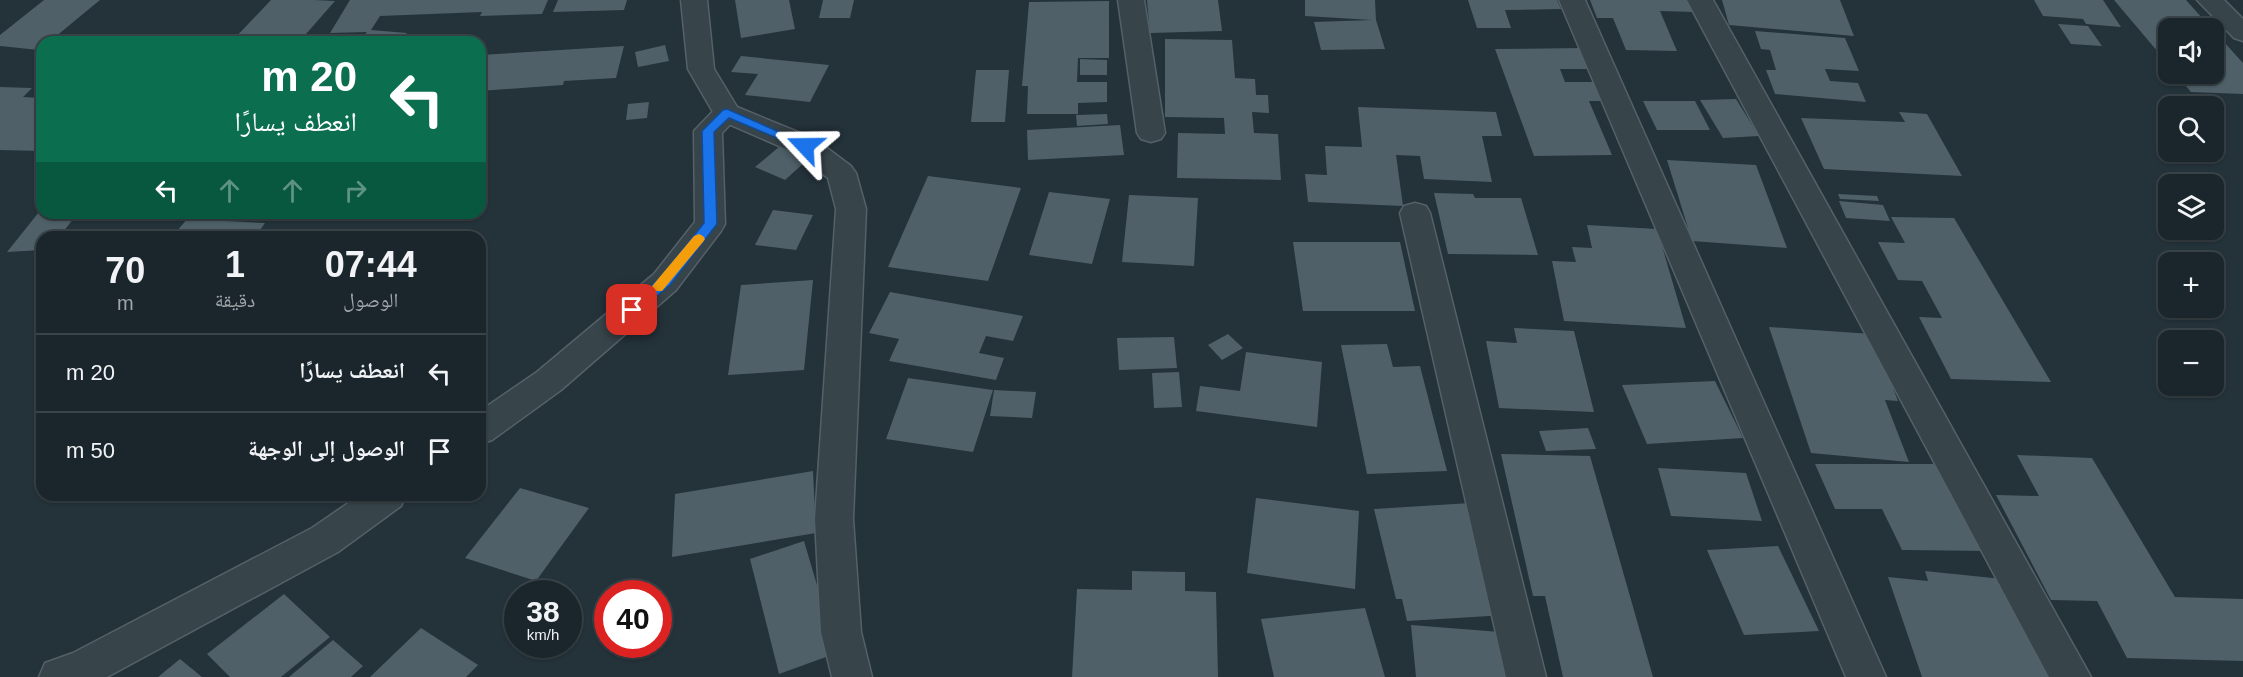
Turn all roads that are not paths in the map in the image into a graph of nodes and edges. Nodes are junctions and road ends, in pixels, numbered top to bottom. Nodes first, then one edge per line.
1 (694, 0) edge
2 (1131, 0) edge
3 (1572, 0) edge
4 (1700, 0) edge
5 (2210, 0) edge
6 (2243, 33) edge
7 (727, 113) junction
8 (1151, 134) dead end
9 (1415, 213) dead end
10 (486, 426) edge
11 (380, 501) edge
12 (59, 677) edge
13 (852, 677) edge
14 (1526, 677) edge
15 (1866, 677) edge
16 (2070, 677) edge

1 - 7 street
2 - 8 street
3 - 15 street
4 - 16 street
5 - 6 street
7 - 10 street
7 - 13 street
9 - 14 street
11 - 12 street

